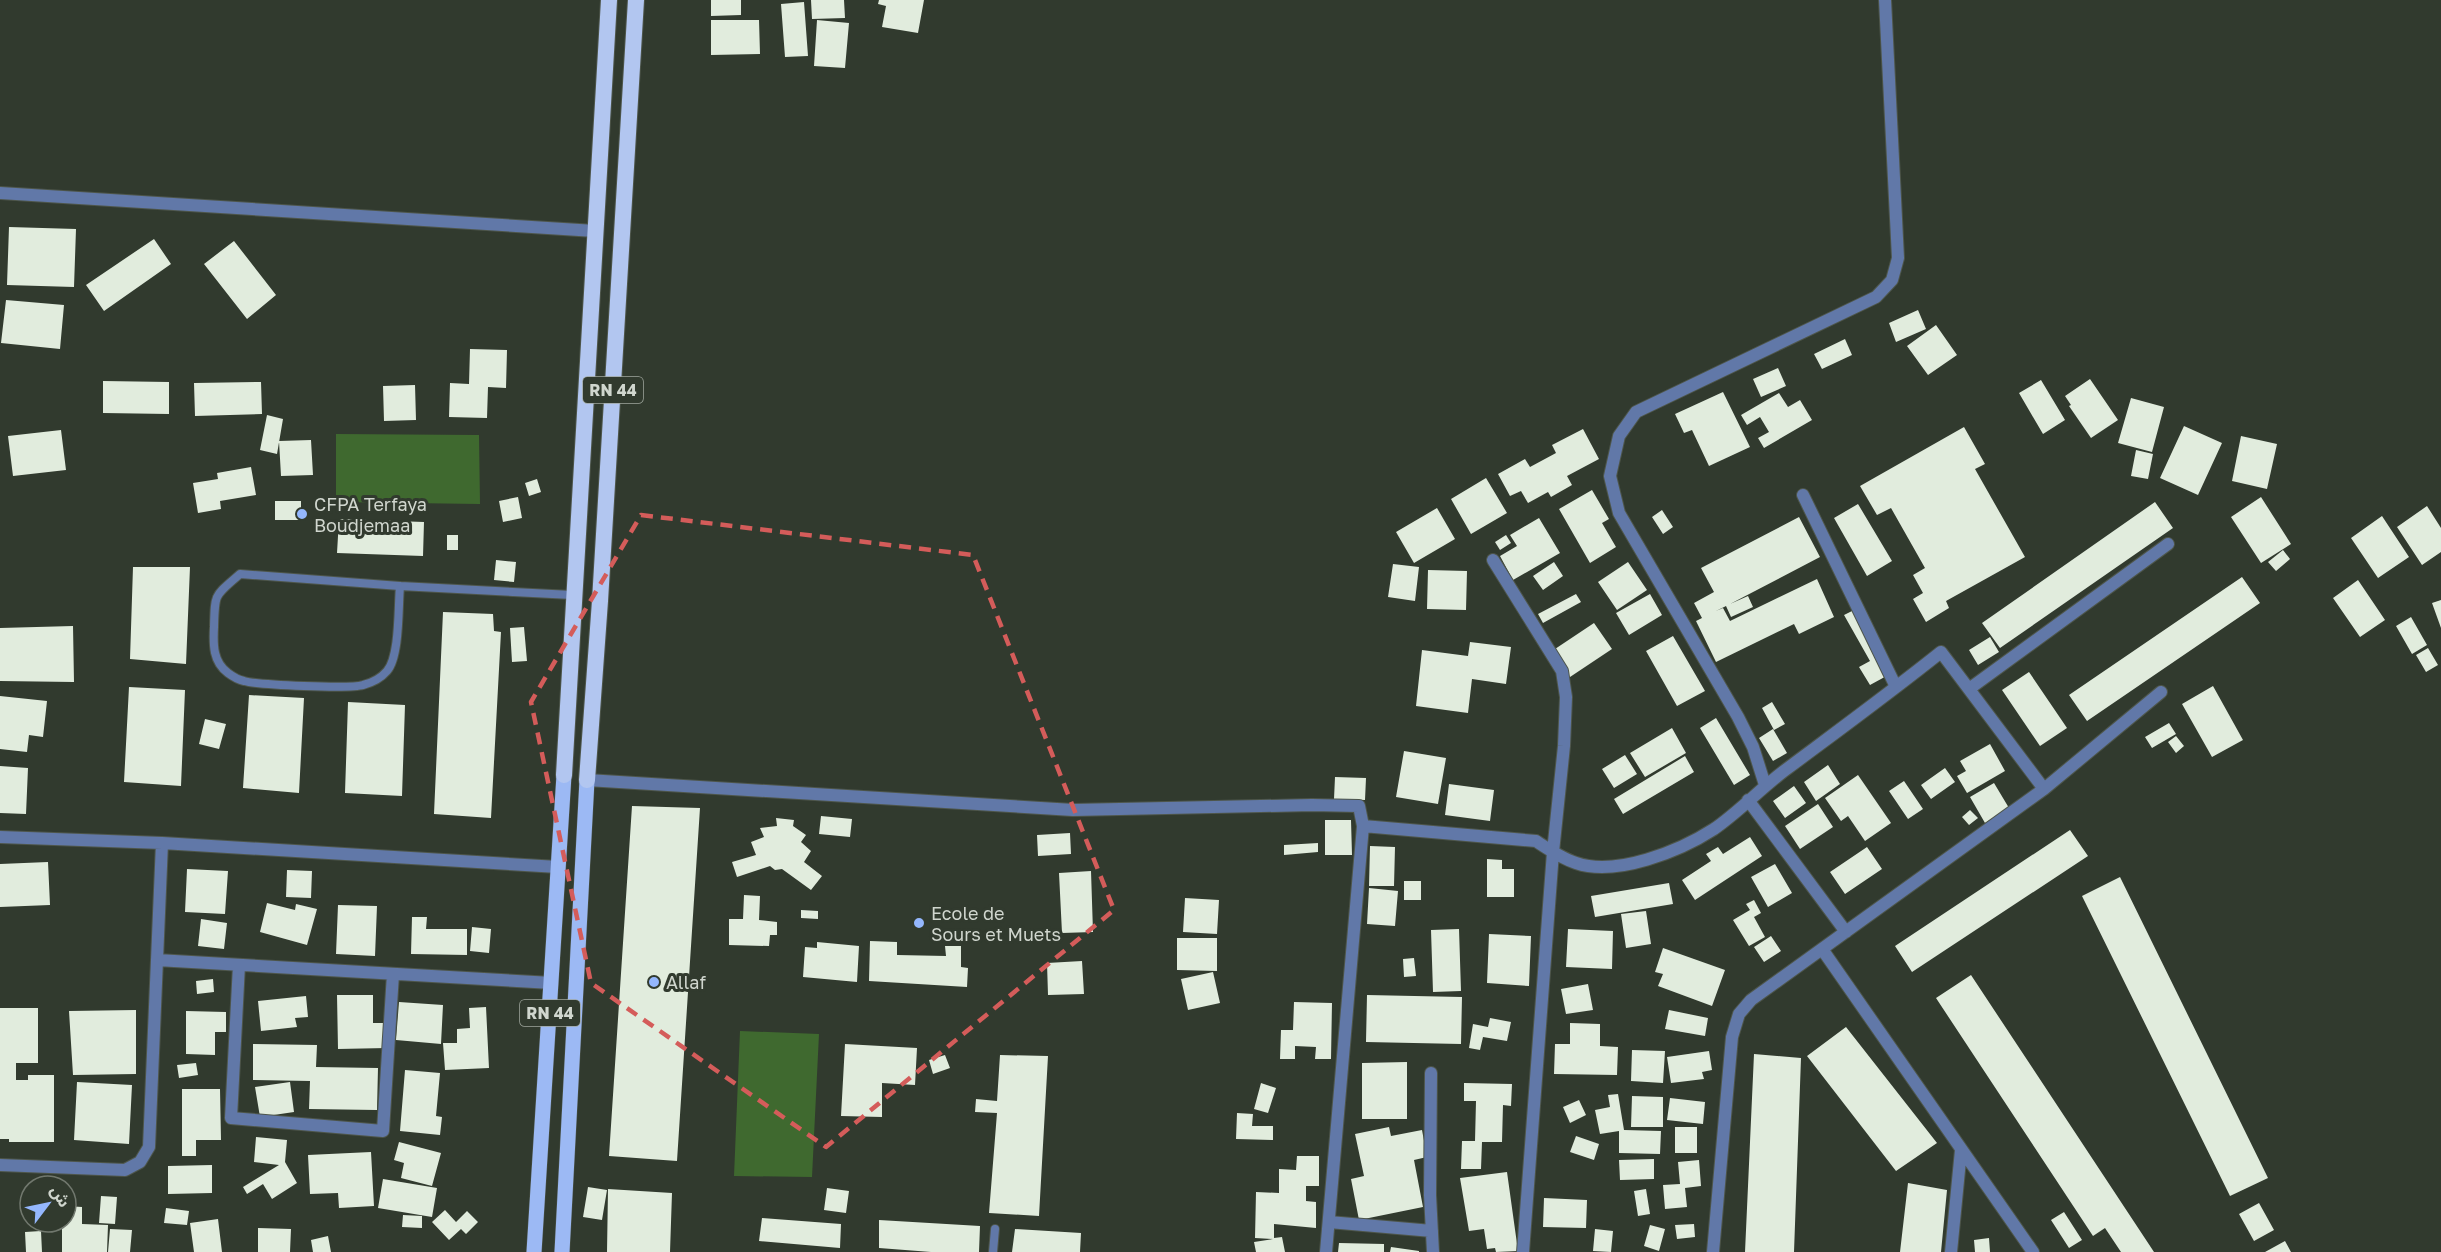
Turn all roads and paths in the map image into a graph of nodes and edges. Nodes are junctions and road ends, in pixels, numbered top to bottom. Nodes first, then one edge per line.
1 (609, 0) edge
2 (636, 0) edge
3 (1885, 0) edge
4 (0, 193) edge
5 (595, 231) junction
6 (1803, 495) dead end
7 (2168, 544) dead end
8 (1494, 560) dead end
9 (400, 586) junction
10 (572, 596) junction
11 (1896, 687) junction
12 (1969, 689) junction
13 (2161, 692) dead end
14 (564, 775) joint
15 (587, 780) junction
16 (1765, 784) junction
17 (2044, 789) junction
18 (1748, 800) junction
19 (1363, 826) junction
20 (0, 837) edge
21 (162, 843) junction
22 (1553, 852) junction
23 (558, 867) junction
24 (1846, 932) junction
25 (1822, 949) junction
26 (157, 960) junction
27 (239, 965) junction
28 (393, 974) junction
29 (552, 983) junction
30 (1431, 1073) dead end
31 (1962, 1150) junction
32 (0, 1165) edge
33 (1329, 1222) junction
34 (995, 1229) dead end
35 (1432, 1231) junction
36 (534, 1252) edge
37 (562, 1252) edge
38 (993, 1252) edge
39 (1326, 1252) edge
40 (1433, 1252) edge
41 (1524, 1252) edge
42 (1713, 1252) edge
43 (1951, 1252) edge
44 (2033, 1252) edge

1 - 5 highway, RN 44
2 - 15 highway, RN 44
3 - 16 street
4 - 5 street
5 - 10 highway, RN 44
6 - 11 street
7 - 12 street
8 - 22 street
9 - 9 lane
9 - 10 lane
10 - 14 highway, RN 44
11 - 12 street
11 - 16 street
12 - 17 street
13 - 17 street
14 - 23 main road, RN 44
15 - 19 street
15 - 37 main road, RN 44
16 - 18 street
17 - 24 street
18 - 22 street
18 - 24 street
19 - 22 street
19 - 33 street
20 - 21 street
21 - 23 street
21 - 26 street
22 - 41 street
23 - 29 main road, RN 44
24 - 25 street
25 - 31 street
25 - 42 street
26 - 27 street
26 - 32 street
27 - 28 street
27 - 28 street
28 - 29 street
29 - 36 main road, RN 44
30 - 35 street
31 - 43 street
31 - 44 street
33 - 35 street
33 - 39 street
34 - 38 lane
35 - 40 street

